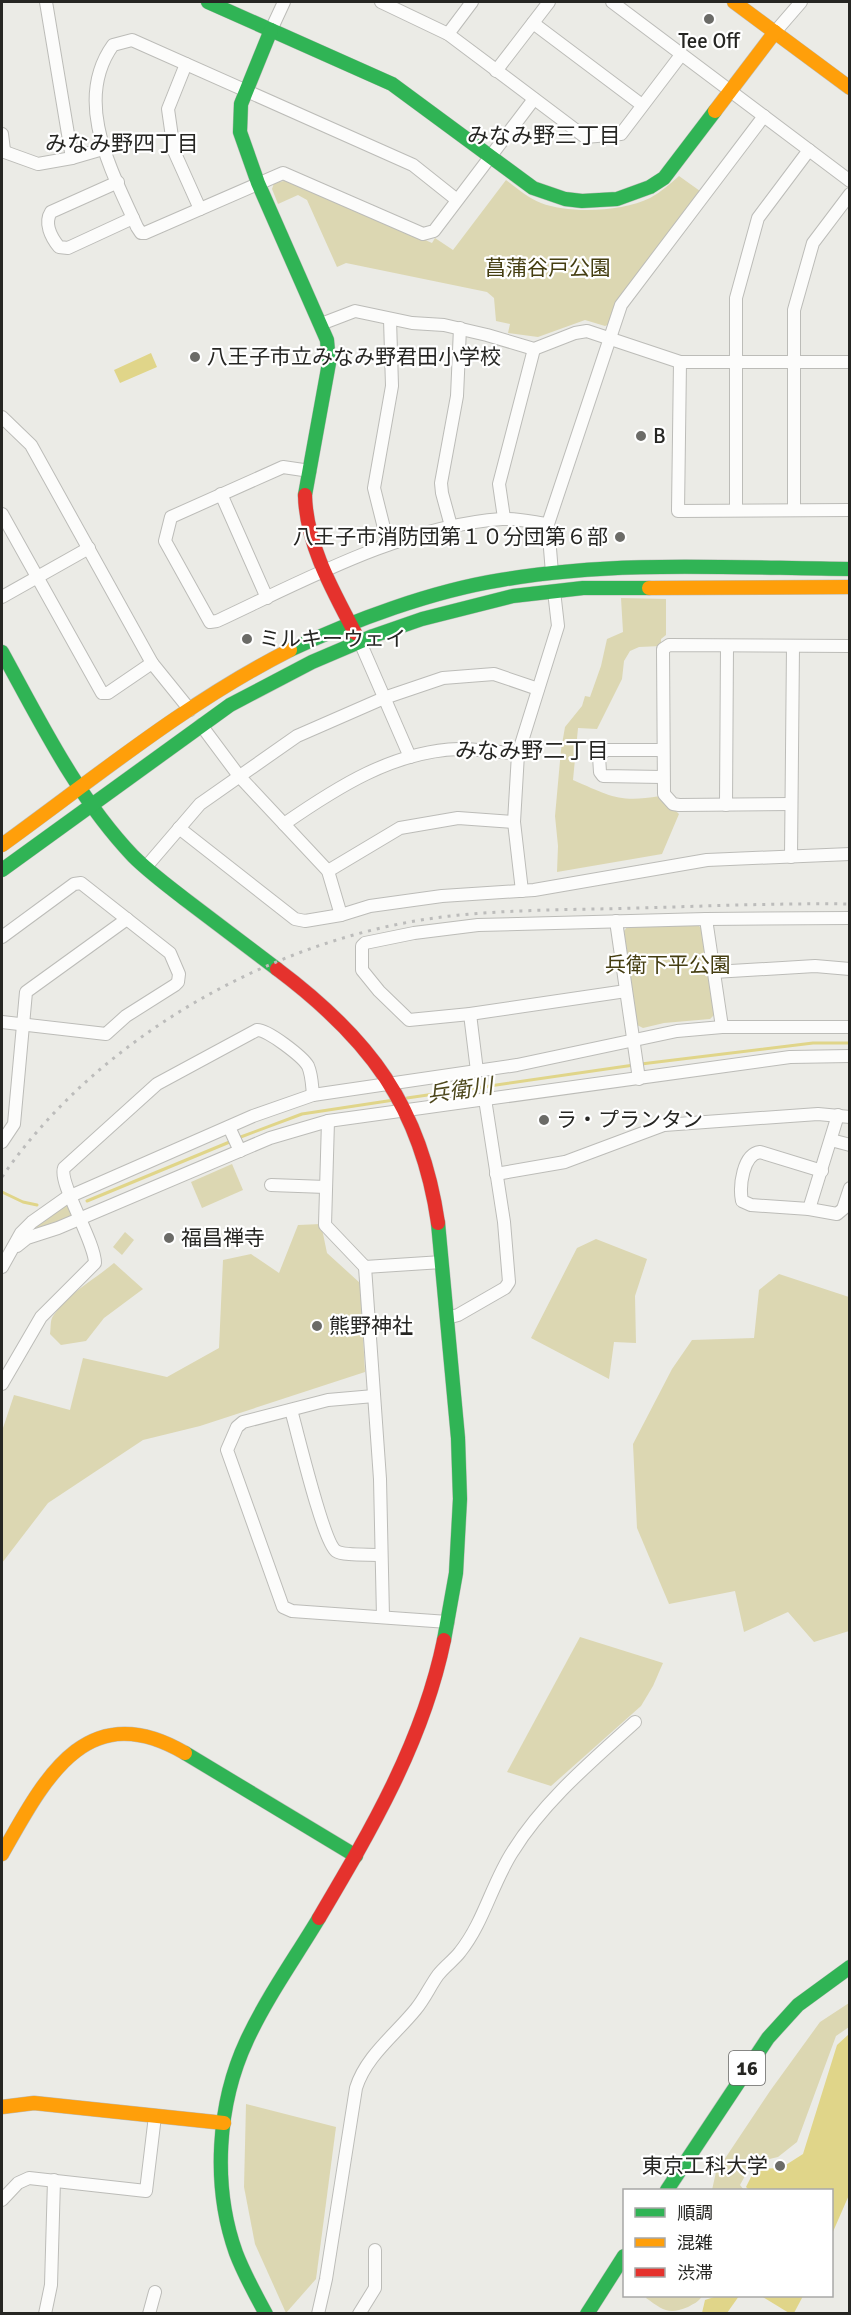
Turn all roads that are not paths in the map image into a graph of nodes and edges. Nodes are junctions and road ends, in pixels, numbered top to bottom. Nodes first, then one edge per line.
1 (46, 2) edge
2 (208, 2) edge
3 (284, 2) edge
4 (381, 2) edge
5 (472, 2) edge
6 (549, 2) edge
7 (612, 2) edge
8 (734, 2) edge
9 (801, 2) edge
10 (533, 23) junction
11 (272, 30) junction
12 (775, 32) junction
13 (448, 34) junction
14 (681, 55) junction
15 (186, 64) junction
16 (496, 71) junction
17 (849, 88) edge
18 (731, 90) junction
19 (246, 91) junction
20 (534, 99) junction
21 (642, 105) junction
22 (764, 116) junction
23 (2, 134) edge
24 (103, 149) junction
25 (3, 150) edge
26 (809, 150) junction
27 (491, 156) junction
28 (72, 158) junction
29 (849, 181) edge
30 (118, 182) junction
31 (258, 183) junction
32 (849, 194) edge
33 (457, 200) junction
34 (200, 209) junction
35 (133, 218) junction
36 (390, 319) junction
37 (321, 324) junction
38 (460, 328) junction
39 (609, 339) junction
40 (534, 349) junction
41 (680, 362) junction
42 (736, 362) junction
43 (794, 362) junction
44 (849, 362) edge
45 (2, 417) edge
46 (309, 471) junction
47 (221, 494) junction
48 (736, 510) junction
49 (794, 510) junction
50 (849, 510) edge
51 (2, 514) edge
52 (504, 518) junction
53 (548, 524) junction
54 (451, 526) junction
55 (388, 544) junction
56 (89, 548) junction
57 (849, 569) edge
58 (327, 571) junction
59 (552, 573) junction
60 (37, 577) junction
61 (849, 587) edge
62 (554, 591) junction
63 (2, 597) edge
64 (267, 598) junction
65 (351, 624) junction
66 (360, 642) junction
67 (726, 646) junction
68 (793, 646) junction
69 (849, 646) edge
70 (2, 652) edge
71 (152, 663) junction
72 (538, 689) junction
73 (384, 698) junction
74 (190, 710) junction
75 (201, 725) junction
76 (662, 750) junction
77 (518, 754) junction
78 (410, 757) junction
79 (239, 776) junction
80 (662, 777) junction
81 (80, 790) junction
82 (791, 804) junction
83 (726, 805) junction
84 (90, 806) junction
85 (514, 822) junction
86 (284, 824) junction
87 (178, 828) junction
88 (2, 845) edge
89 (849, 854) edge
90 (791, 857) junction
91 (146, 867) junction
92 (2, 870) edge
93 (328, 871) junction
94 (522, 891) junction
95 (341, 915) junction
96 (706, 918) junction
97 (849, 918) edge
98 (127, 919) junction
99 (616, 921) junction
100 (2, 937) edge
101 (849, 969) edge
102 (714, 972) junction
103 (626, 991) junction
104 (470, 1014) junction
105 (2, 1023) edge
106 (23, 1024) junction
107 (722, 1027) junction
108 (849, 1027) edge
109 (633, 1040) junction
110 (849, 1056) edge
111 (477, 1071) junction
112 (639, 1076) junction
113 (393, 1087) junction
114 (314, 1095) junction
115 (485, 1099) junction
116 (404, 1108) junction
117 (844, 1116) edge
118 (328, 1121) junction
119 (231, 1131) junction
120 (831, 1140) junction
121 (2, 1142) edge
122 (849, 1145) edge
123 (239, 1149) junction
124 (822, 1171) junction
125 (496, 1174) junction
126 (271, 1185) dead end
127 (326, 1187) junction
128 (849, 1188) edge
129 (74, 1205) junction
130 (809, 1209) junction
131 (9, 1252) junction
132 (442, 1262) junction
133 (365, 1267) junction
134 (2, 1268) edge
135 (447, 1318) junction
136 (3, 1377) edge
137 (374, 1396) junction
138 (291, 1410) junction
139 (381, 1555) junction
140 (382, 1617) junction
141 (448, 1622) junction
142 (635, 1722) dead end
143 (2, 1854) edge
144 (356, 1856) junction
145 (849, 1967) edge
146 (2, 2107) edge
147 (155, 2116) junction
148 (224, 2124) junction
149 (54, 2180) junction
150 (668, 2189) edge
151 (2, 2200) edge
152 (375, 2250) dead end
153 (623, 2258) edge
154 (155, 2292) dead end
155 (45, 2313) edge
156 (149, 2313) edge
157 (266, 2313) edge
158 (318, 2313) edge
159 (358, 2313) edge
160 (587, 2313) edge

1 - 28 street
2 - 11 main road
3 - 11 street
4 - 13 street
5 - 13 street
6 - 10 street
7 - 14 street
8 - 12 main road
9 - 12 street
10 - 16 street
10 - 21 street
11 - 19 main road
11 - 27 main road
12 - 17 main road
12 - 18 main road
13 - 16 street
14 - 18 street
14 - 21 street
15 - 19 street
15 - 24 street
15 - 34 street
16 - 20 street
18 - 22 street
18 - 27 main road
19 - 31 main road
19 - 33 street
20 - 21 street
20 - 27 street
22 - 26 street
22 - 39 street
23 - 25 street
24 - 28 street
24 - 30 street
25 - 28 street
26 - 29 street
26 - 42 street
27 - 33 street
30 - 35 street
30 - 35 street
31 - 33 street
31 - 34 street
31 - 37 main road
32 - 43 street
34 - 35 street
36 - 37 street
36 - 38 street
36 - 55 street
37 - 46 main road
38 - 40 street
38 - 54 street
39 - 40 street
39 - 41 street
39 - 53 street
40 - 52 street
41 - 42 street
41 - 48 street
42 - 43 street
42 - 48 street
43 - 44 street
43 - 49 street
45 - 56 street
46 - 47 street
46 - 58 main road
47 - 64 street
47 - 64 street
48 - 49 street
49 - 50 street
51 - 60 street
52 - 53 street
52 - 54 street
53 - 59 street
54 - 55 street
55 - 58 street
56 - 60 street
56 - 71 street
57 - 59 main road
58 - 64 street
58 - 65 main road
59 - 65 main road
60 - 63 street
60 - 71 street
61 - 62 main road
62 - 66 main road
62 - 72 street
65 - 66 main road
65 - 74 main road
66 - 73 street
66 - 75 main road
67 - 68 street
67 - 76 street
67 - 83 street
68 - 69 street
68 - 82 street
70 - 81 main road
71 - 74 street
72 - 73 street
72 - 77 street
73 - 78 street
73 - 79 street
74 - 81 main road
75 - 79 street
75 - 84 main road
76 - 80 street
76 - 80 street
77 - 78 street
77 - 85 street
78 - 86 street
79 - 86 street
79 - 87 street
80 - 83 street
81 - 84 main road
81 - 88 main road
82 - 83 street
82 - 90 street
84 - 91 main road
84 - 92 main road
85 - 93 street
85 - 94 street
86 - 93 street
87 - 91 street
87 - 95 street
89 - 90 street
90 - 94 street
91 - 113 main road
93 - 95 street
94 - 95 street
96 - 97 street
96 - 99 street
96 - 102 street
98 - 100 street
98 - 106 street
98 - 106 street
99 - 103 street
99 - 104 street
101 - 102 street
102 - 107 street
103 - 104 street
103 - 109 street
104 - 111 street
105 - 106 street
106 - 121 street
107 - 108 street
107 - 109 street
109 - 111 street
109 - 112 street
110 - 112 street
111 - 113 street
112 - 115 street
113 - 114 street
113 - 116 main road
114 - 119 street
114 - 129 street
115 - 116 street
115 - 125 street
116 - 118 street
116 - 132 main road
117 - 120 street
117 - 125 street
118 - 123 street
118 - 127 street
119 - 123 street
119 - 129 street
120 - 122 street
120 - 124 street
123 - 129 street
124 - 130 street
124 - 130 street
125 - 135 street
126 - 127 street
127 - 133 street
128 - 130 street
129 - 131 street
129 - 131 street
129 - 136 street
131 - 134 street
132 - 133 street
132 - 135 main road
133 - 137 street
135 - 141 main road
137 - 138 street
137 - 139 street
138 - 139 street
138 - 140 street
139 - 140 street
140 - 141 street
141 - 144 main road
142 - 158 street
143 - 144 main road
144 - 148 main road
145 - 150 main road, 16
146 - 147 main road
147 - 148 main road
147 - 149 street
148 - 157 main road
149 - 151 street
149 - 155 street
152 - 159 street
153 - 160 main road
154 - 156 street

